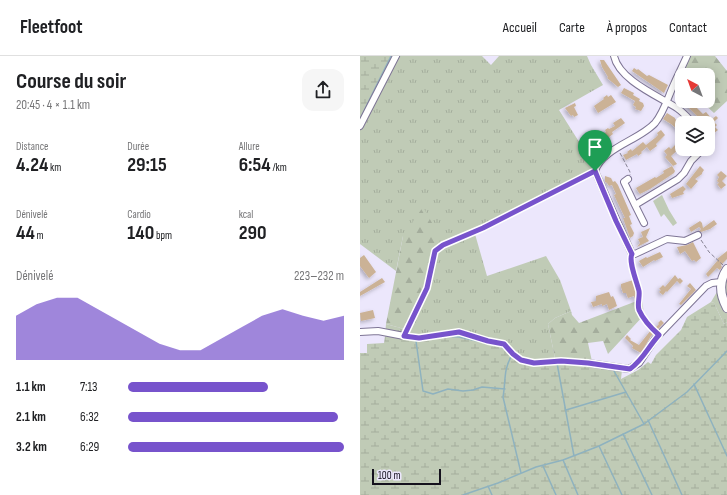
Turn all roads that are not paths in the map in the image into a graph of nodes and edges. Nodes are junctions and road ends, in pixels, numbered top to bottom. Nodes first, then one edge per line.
1 (396, 56) edge
2 (614, 56) edge
3 (687, 56) edge
4 (666, 102) junction
5 (687, 116) edge
6 (360, 126) edge
7 (696, 156) edge
8 (628, 179) road end
9 (636, 205) junction
10 (644, 223) dead end
11 (698, 235) road end
12 (727, 268) edge
13 (721, 282) junction
14 (726, 306) edge
15 (360, 332) edge
16 (404, 336) road end
17 (588, 363) road end

1 - 6 street
2 - 4 street
3 - 4 street
4 - 5 street
4 - 11 street
7 - 9 street
8 - 9 street
9 - 10 street
12 - 13 main road
13 - 14 main road
13 - 17 street
15 - 16 street

